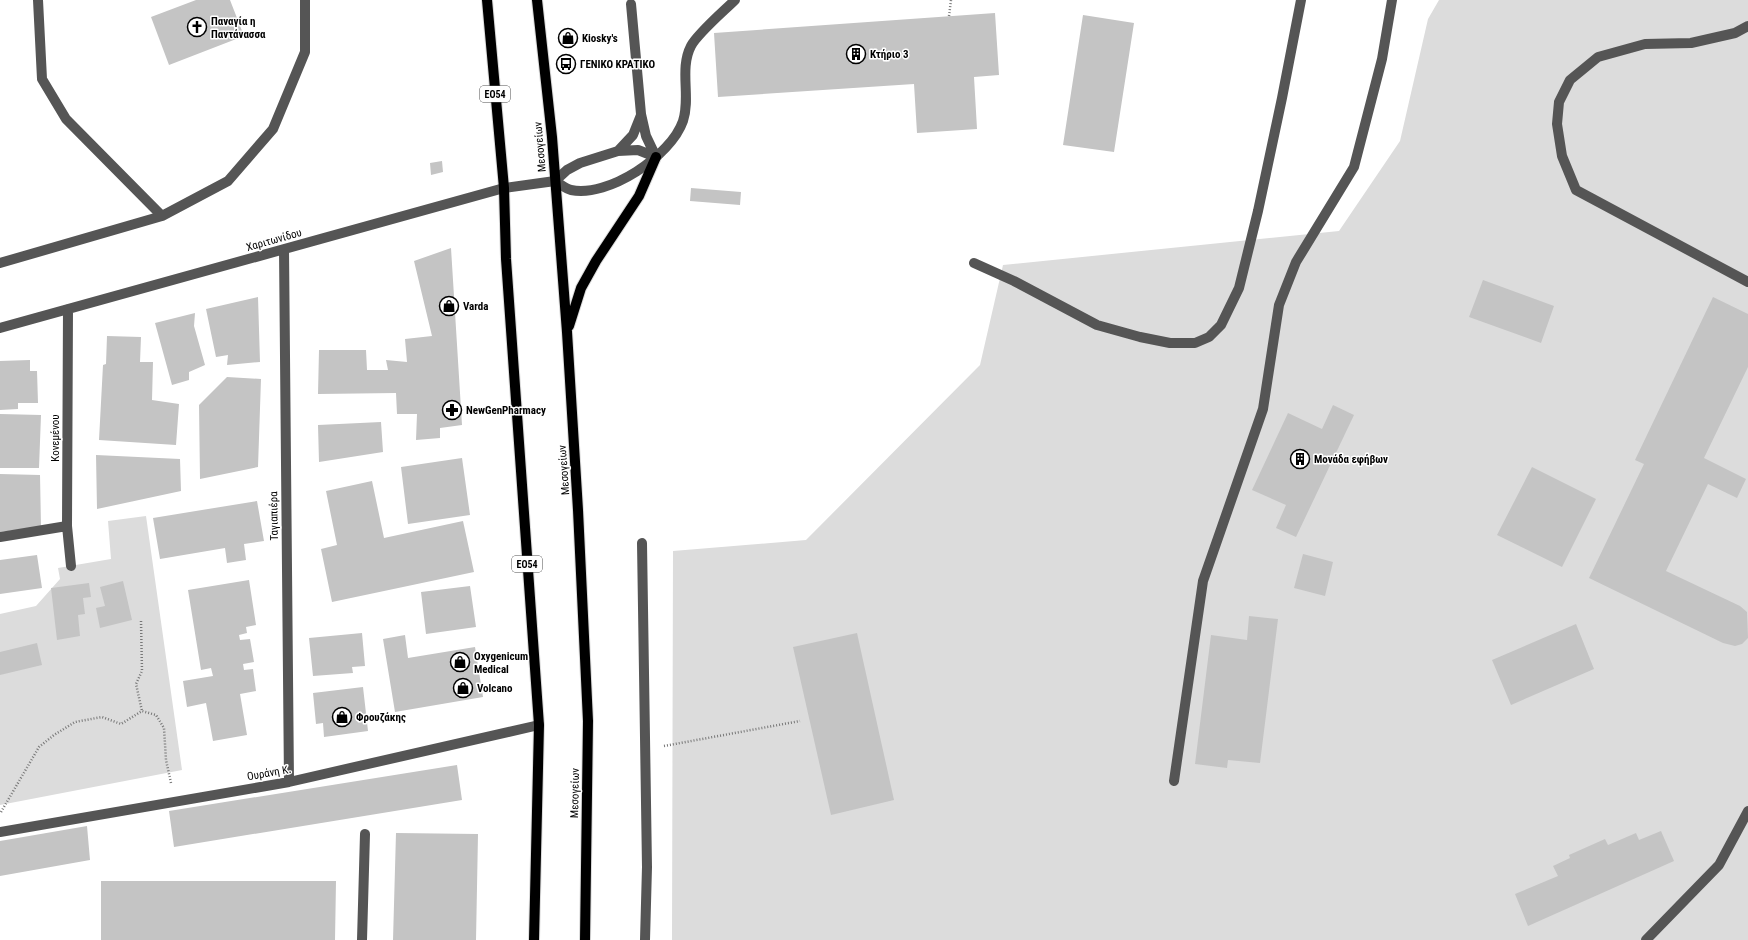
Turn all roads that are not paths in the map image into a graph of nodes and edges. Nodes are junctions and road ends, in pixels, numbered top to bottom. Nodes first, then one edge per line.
1 (38, 0) edge
2 (306, 0) edge
3 (487, 0) edge
4 (537, 0) edge
5 (735, 0) edge
6 (1301, 0) edge
7 (1392, 0) edge
8 (631, 4) dead end
9 (1748, 26) edge
10 (641, 114) junction
11 (618, 152) junction
12 (656, 156) junction
13 (555, 181) junction
14 (504, 188) junction
15 (162, 216) junction
16 (284, 249) junction
17 (0, 263) edge
18 (974, 263) dead end
19 (1748, 282) edge
20 (68, 309) junction
21 (0, 328) edge
22 (567, 332) junction
23 (67, 526) junction
24 (0, 537) edge
25 (642, 543) dead end
26 (70, 566) dead end
27 (539, 725) junction
28 (1174, 781) dead end
29 (289, 782) junction
30 (1748, 811) edge
31 (0, 832) edge
32 (365, 834) dead end
33 (362, 940) edge
34 (534, 940) edge
35 (585, 940) edge
36 (645, 940) edge
37 (1646, 940) edge

1 - 15 street
2 - 15 street
3 - 14 main road, ΕΟ54
4 - 13 main road, Μεσογείων
5 - 12 street
6 - 18 street
7 - 28 street
8 - 10 street
9 - 19 street
10 - 11 street
10 - 12 street
11 - 12 street
11 - 13 street
12 - 13 street
12 - 22 main road
13 - 14 street, Χαριτωνίδου
13 - 22 main road, Μεσογείων
14 - 16 street, Χαριτωνίδου
14 - 27 main road, ΕΟ54
15 - 17 street
16 - 20 street, Χαριτωνίδου
16 - 29 street, Ταγιαπιέρα
20 - 21 street, Χαριτωνίδου
20 - 23 street, Κονεμένου
22 - 35 main road, Μεσογείων
23 - 24 street
23 - 26 street, Κονεμένου
25 - 36 street
27 - 29 street, Ουράνη Κ.
27 - 34 main road, ΕΟ54
29 - 31 street, Ουράνη Κ.
30 - 37 street
32 - 33 street

